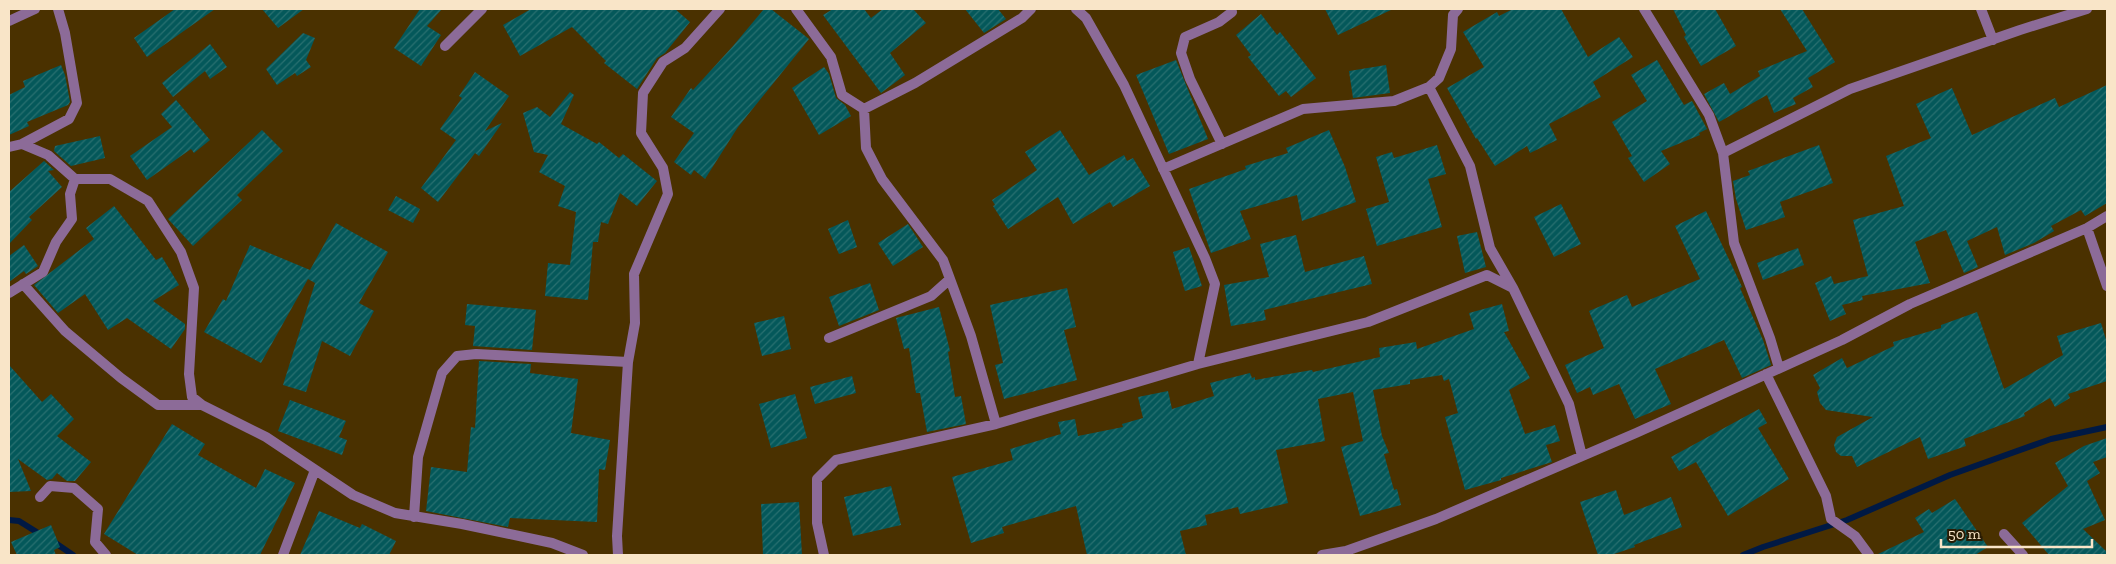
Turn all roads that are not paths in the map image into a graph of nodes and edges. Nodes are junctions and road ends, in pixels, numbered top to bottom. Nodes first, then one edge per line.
1 (35, 9) edge
2 (58, 9) edge
3 (482, 9) edge
4 (720, 9) edge
5 (796, 9) edge
6 (1031, 9) edge
7 (1076, 9) edge
8 (1231, 9) edge
9 (1458, 9) edge
10 (1644, 9) edge
11 (1982, 9) edge
12 (2087, 9) edge
13 (9, 21) edge
14 (1993, 40) junction
15 (445, 46) dead end
16 (1429, 87) junction
17 (864, 109) junction
18 (22, 144) junction
19 (1222, 144) junction
20 (9, 147) edge
21 (1723, 153) junction
22 (1163, 169) junction
23 (75, 179) junction
24 (2107, 216) edge
25 (2087, 228) junction
26 (950, 279) junction
27 (23, 284) junction
28 (2107, 286) edge
29 (1513, 288) junction
30 (9, 293) edge
31 (829, 338) dead end
32 (628, 362) junction
33 (1198, 364) junction
34 (1779, 368) junction
35 (1766, 374) junction
36 (202, 405) junction
37 (996, 424) junction
38 (1582, 456) junction
39 (315, 470) junction
40 (40, 497) dead end
41 (414, 517) junction
42 (2004, 534) dead end
43 (106, 555) edge
44 (283, 555) edge
45 (582, 555) edge
46 (618, 555) edge
47 (824, 555) edge
48 (1322, 555) edge
49 (1869, 555) edge
50 (2023, 555) edge

1 - 13 street
2 - 18 street
3 - 15 street
4 - 32 street
5 - 17 street
6 - 17 street
7 - 22 street
8 - 19 street
9 - 16 street
10 - 21 street
11 - 14 street
12 - 14 street
14 - 21 street
16 - 19 street
16 - 29 street
17 - 26 street
18 - 20 street
18 - 23 street
19 - 22 street
21 - 34 street
22 - 33 street
23 - 27 street
23 - 36 street
24 - 25 street
25 - 28 street
25 - 34 street
26 - 31 street
26 - 37 street
27 - 30 street
27 - 36 street
29 - 33 street
29 - 38 street
32 - 41 street
32 - 46 street
33 - 37 street
34 - 35 street
35 - 38 street
35 - 49 street
36 - 39 street
37 - 47 street
38 - 48 street
39 - 41 street
39 - 44 street
40 - 43 street
41 - 45 street
42 - 50 street

